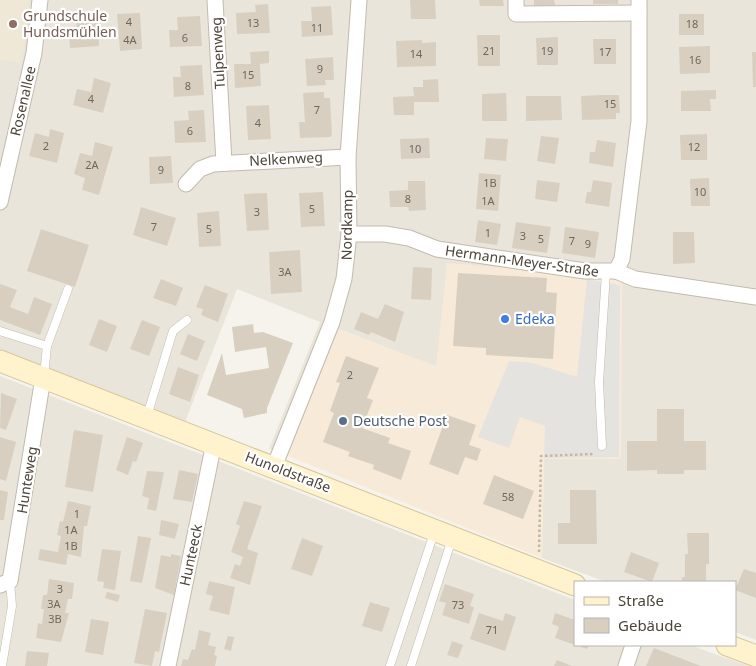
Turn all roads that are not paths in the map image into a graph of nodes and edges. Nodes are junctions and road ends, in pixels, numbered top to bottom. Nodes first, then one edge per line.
1 (40, 0) edge
2 (215, 0) edge
3 (359, 0) edge
4 (516, 0) edge
5 (639, 7) edge
6 (348, 157) junction
7 (224, 163) junction
8 (186, 184) dead end
9 (0, 202) edge
10 (349, 234) junction
11 (611, 272) junction
12 (68, 289) dead end
13 (756, 297) edge
14 (187, 320) dead end
15 (0, 331) edge
16 (46, 346) junction
17 (0, 361) edge
18 (44, 378) junction
19 (146, 418) junction
20 (214, 443) junction
21 (602, 446) road end
22 (274, 467) junction
23 (444, 534) junction
24 (5, 583) edge
25 (574, 586) edge
26 (633, 646) edge
27 (730, 646) edge
28 (756, 656) edge
29 (2, 666) edge
30 (168, 666) edge
31 (390, 666) edge
32 (412, 666) edge
33 (626, 666) edge

1 - 9 street, Rosenallee
2 - 7 street, Tulpenweg
3 - 6 street, Nordkamp
4 - 5 street, Hermann-Meyer-Straße
5 - 11 street, Hermann-Meyer-Straße
6 - 7 street, Nelkenweg
6 - 10 street, Nordkamp
7 - 8 street, Nelkenweg
10 - 11 street, Hermann-Meyer-Straße
10 - 22 street, Nordkamp
11 - 13 street
11 - 21 lane
12 - 16 lane
14 - 19 lane
15 - 16 lane
16 - 18 lane
17 - 18 street, Hunoldstraße
18 - 19 street, Hunoldstraße
18 - 24 street, Hunteweg
19 - 20 street, Hunoldstraße
20 - 22 street, Hunoldstraße
20 - 30 street, Hunteeck
22 - 23 street, Hunoldstraße
23 - 25 street, Hunoldstraße
23 - 31 lane
23 - 32 lane
24 - 29 lane, Hunteweg
26 - 33 street
27 - 28 street

